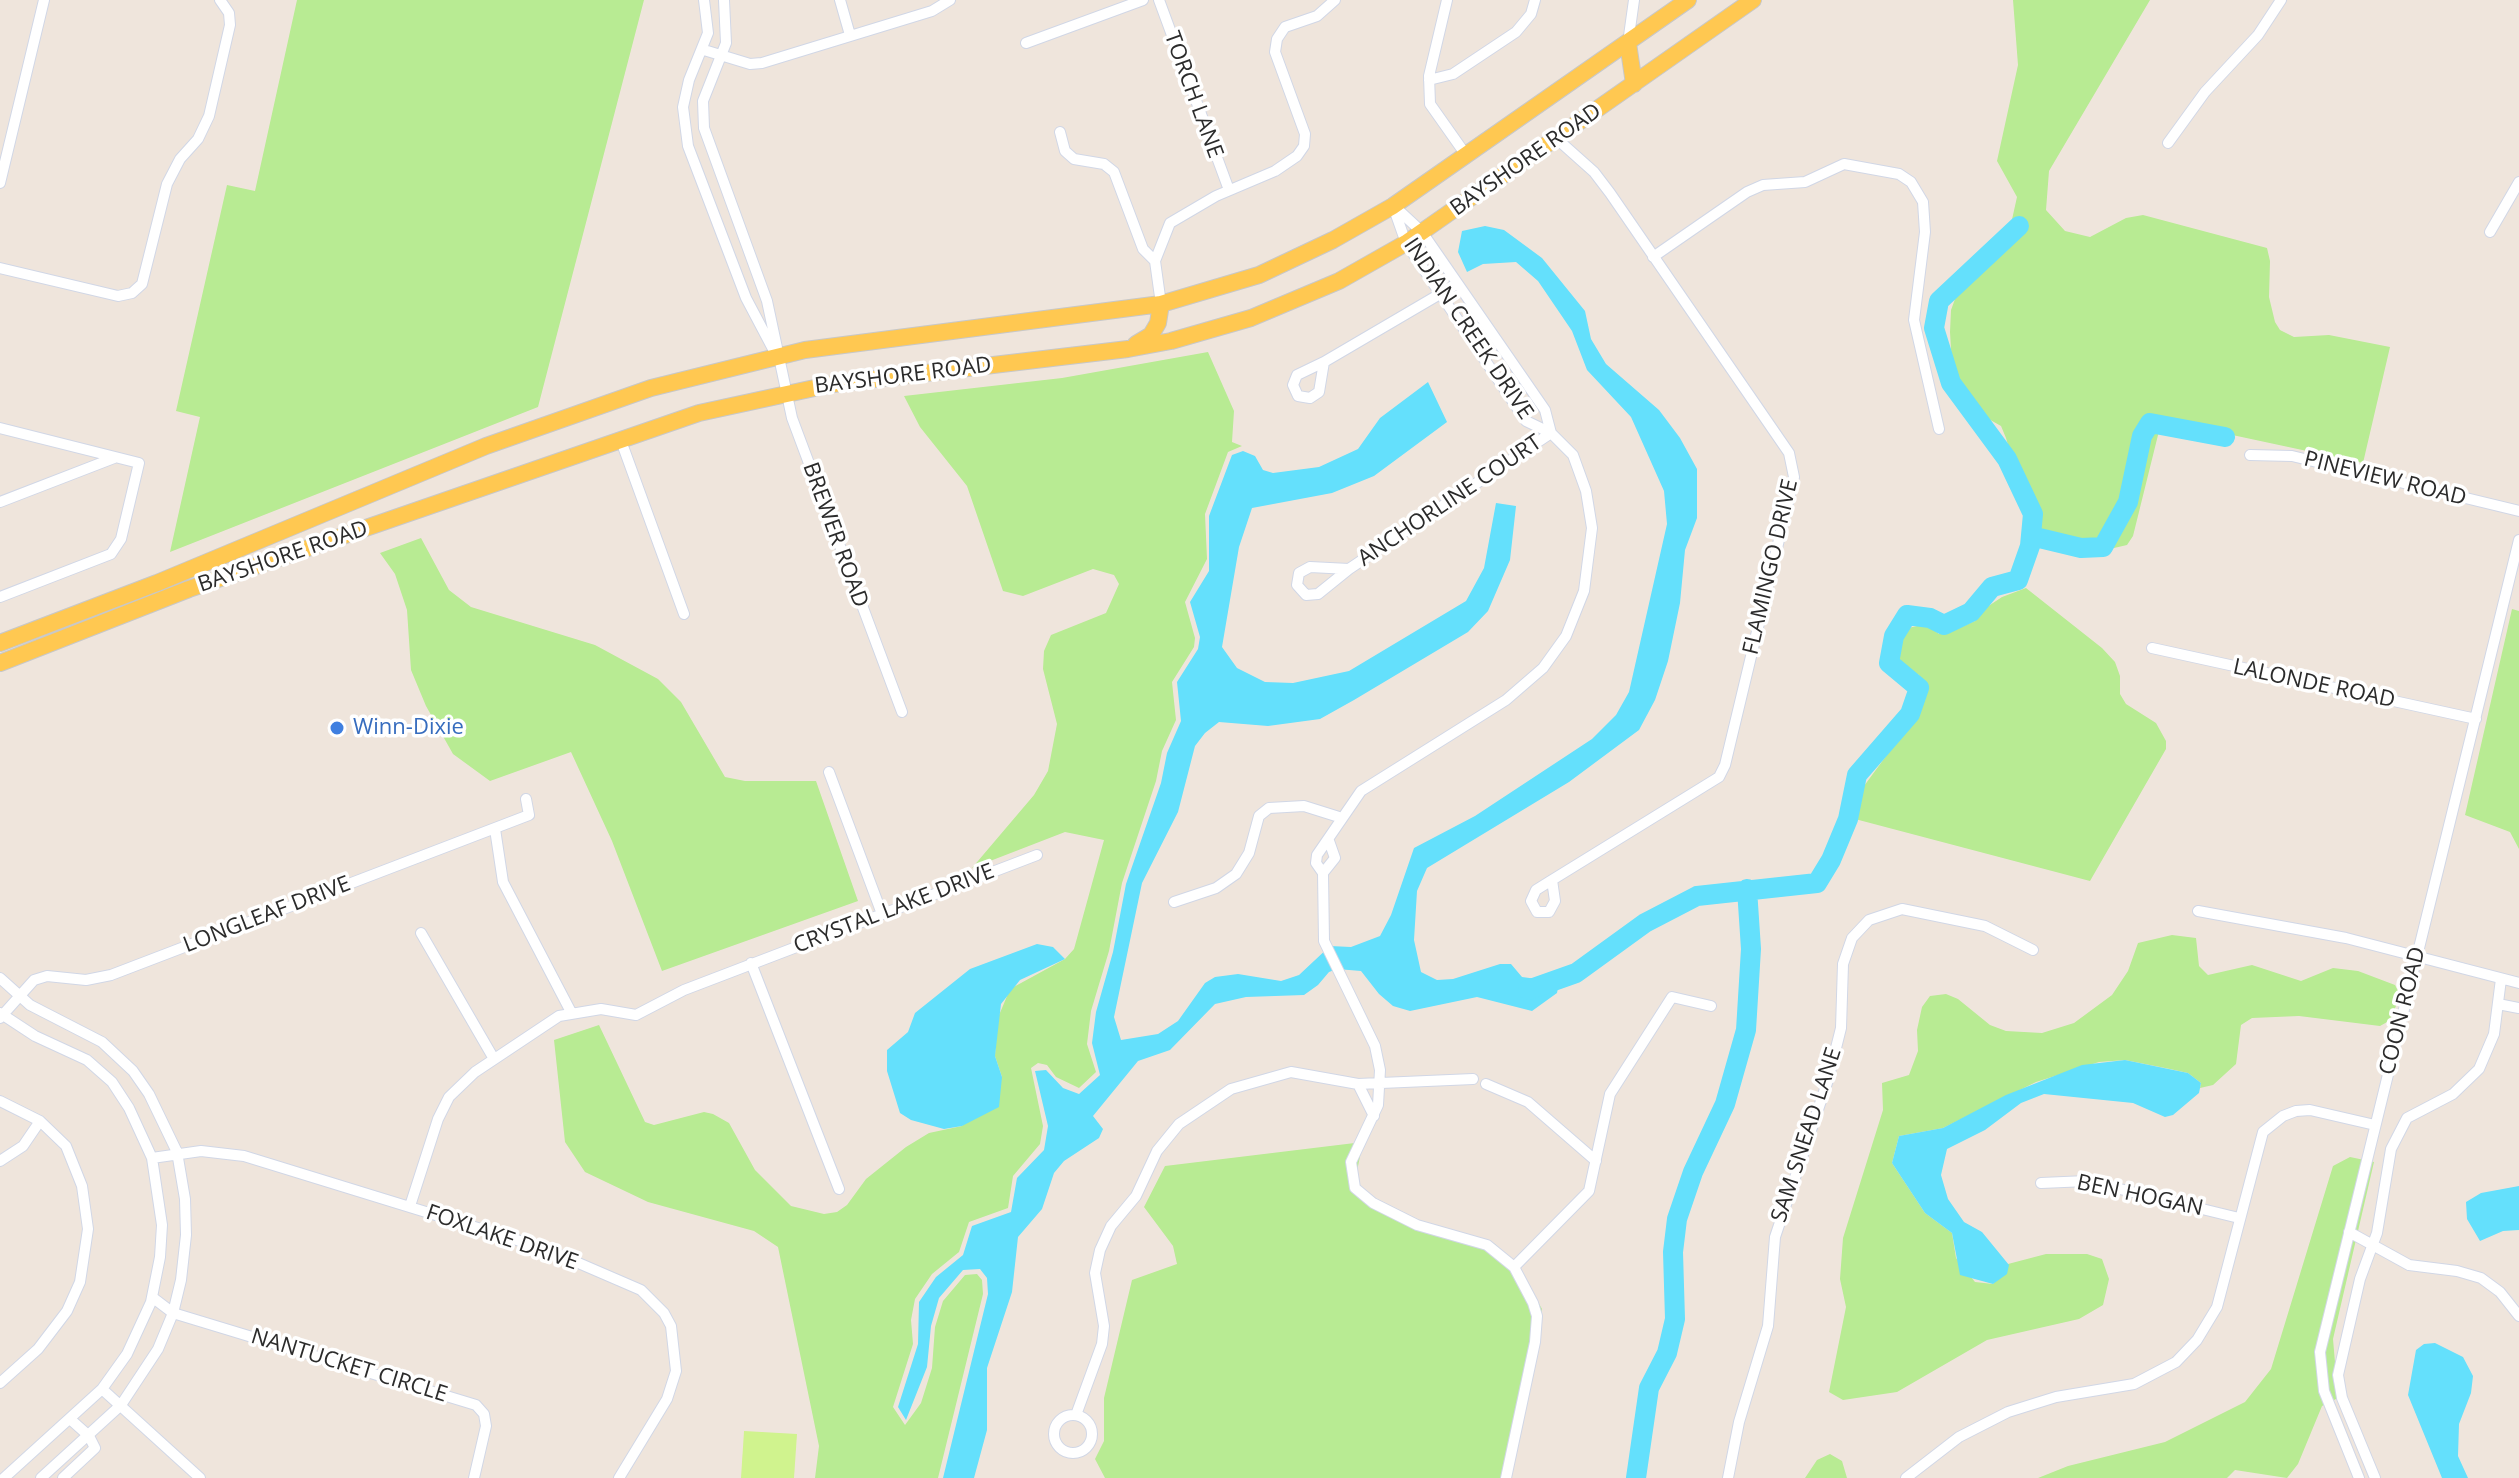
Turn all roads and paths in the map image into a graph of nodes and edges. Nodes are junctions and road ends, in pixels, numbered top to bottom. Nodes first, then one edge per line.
1 (44, 0) edge
2 (220, 0) edge
3 (704, 0) edge
4 (724, 0) edge
5 (840, 0) edge
6 (950, 0) edge
7 (1143, 0) edge
8 (1159, 0) edge
9 (1335, 0) edge
10 (1447, 0) edge
11 (1535, 0) edge
12 (1634, 0) edge
13 (1688, 0) edge
14 (1753, 0) edge
15 (2281, 0) edge
16 (850, 35) junction
17 (1026, 43) dead end
18 (1628, 43) junction
19 (704, 50) junction
20 (721, 56) junction
21 (1429, 80) junction
22 (1634, 84) junction
23 (1060, 132) dead end
24 (1557, 139) junction
25 (2168, 143) dead end
26 (1466, 155) junction
27 (2519, 182) edge
28 (0, 183) edge
29 (1229, 190) junction
30 (1393, 206) junction
31 (1422, 232) junction
32 (2490, 232) dead end
33 (1406, 243) junction
34 (1653, 257) junction
35 (1155, 261) junction
36 (0, 268) edge
37 (1457, 284) junction
38 (1440, 294) junction
39 (1161, 304) junction
40 (1128, 349) junction
41 (777, 356) junction
42 (1324, 362) dead end
43 (786, 393) junction
44 (0, 428) edge
45 (1939, 429) dead end
46 (1551, 433) junction
47 (620, 438) junction
48 (2250, 455) dead end
49 (116, 457) junction
50 (0, 502) edge
51 (346, 505) junction
52 (2519, 511) edge
53 (356, 532) junction
54 (2519, 540) edge
55 (1349, 569) junction
56 (0, 597) edge
57 (684, 614) dead end
58 (0, 643) edge
59 (2152, 648) dead end
60 (0, 663) edge
61 (902, 712) dead end
62 (2476, 719) junction
63 (829, 772) dead end
64 (526, 799) dead end
65 (1339, 817) junction
66 (495, 829) junction
67 (1329, 841) junction
68 (1037, 855) dead end
69 (1323, 873) junction
70 (1552, 880) dead end
71 (1174, 902) dead end
72 (2198, 911) dead end
73 (882, 914) junction
74 (421, 933) dead end
75 (2033, 950) dead end
76 (2417, 954) junction
77 (751, 963) junction
78 (0, 978) edge
79 (2501, 979) junction
80 (2519, 983) edge
81 (18, 995) junction
82 (2498, 1004) junction
83 (1711, 1006) dead end
84 (2519, 1008) edge
85 (571, 1012) junction
86 (1, 1015) edge
87 (494, 1059) junction
88 (1473, 1079) dead end
89 (1358, 1084) junction
90 (1377, 1084) junction
91 (1486, 1084) dead end
92 (0, 1101) edge
93 (1374, 1116) junction
94 (40, 1121) junction
95 (2375, 1125) junction
96 (177, 1152) junction
97 (152, 1158) junction
98 (0, 1161) edge
99 (1596, 1161) junction
100 (2041, 1183) dead end
101 (839, 1189) dead end
102 (410, 1206) junction
103 (2239, 1218) junction
104 (2349, 1232) junction
105 (2374, 1244) junction
106 (1514, 1267) junction
107 (152, 1297) junction
108 (173, 1313) junction
109 (2519, 1316) edge
110 (0, 1383) edge
111 (102, 1389) junction
112 (121, 1405) junction
113 (1076, 1415) dead end
114 (70, 1419) junction
115 (89, 1436) junction
116 (190, 1474) edge
117 (4, 1478) edge
118 (41, 1478) edge
119 (63, 1478) edge
120 (200, 1478) edge
121 (474, 1478) edge
122 (619, 1478) edge
123 (1506, 1478) edge
124 (1728, 1478) edge
125 (1906, 1478) edge
126 (2359, 1478) edge
127 (2375, 1478) edge

1 - 28 street
2 - 36 street
3 - 19 street
4 - 20 street
5 - 16 street
6 - 16 street
7 - 17 street
8 - 29 street, TORCH LANE
9 - 29 street
10 - 21 street
11 - 21 street
12 - 18 street
13 - 18 main road, BAYSHORE ROAD
14 - 22 main road, BAYSHORE ROAD
15 - 25 street
16 - 20 street
18 - 22 main road
18 - 26 main road, BAYSHORE ROAD
19 - 20 street
19 - 41 street
20 - 41 street
21 - 26 street
22 - 24 main road, BAYSHORE ROAD
23 - 35 street
24 - 31 main road, BAYSHORE ROAD
24 - 34 street, FLAMINGO DRIVE
26 - 30 main road, BAYSHORE ROAD
27 - 32 street
29 - 35 street
30 - 31 street, INDIAN CREEK DRIVE
30 - 33 street, INDIAN CREEK DRIVE
30 - 39 main road, BAYSHORE ROAD
31 - 33 main road, BAYSHORE ROAD
31 - 37 street, INDIAN CREEK DRIVE
33 - 38 street, INDIAN CREEK DRIVE
33 - 40 main road, BAYSHORE ROAD
34 - 45 street
34 - 70 street, FLAMINGO DRIVE
35 - 39 street
37 - 38 street
37 - 46 street, INDIAN CREEK DRIVE
38 - 42 street
38 - 46 street, INDIAN CREEK DRIVE
39 - 40 main road
39 - 41 main road, BAYSHORE ROAD
40 - 43 main road, BAYSHORE ROAD
41 - 43 street, BREWER ROAD
41 - 51 main road, BAYSHORE ROAD
43 - 47 main road, BAYSHORE ROAD
43 - 61 street, BREWER ROAD
44 - 49 street
46 - 55 street, ANCHORLINE COURT
46 - 65 street, INDIAN CREEK DRIVE
47 - 53 main road, BAYSHORE ROAD
47 - 57 street
48 - 52 street, PINEVIEW ROAD
49 - 50 street
49 - 56 street
51 - 53 main road
51 - 58 main road, BAYSHORE ROAD
53 - 60 main road, BAYSHORE ROAD
54 - 62 street, COON ROAD
55 - 55 street, ANCHORLINE COURT
59 - 62 street, LALONDE ROAD
62 - 76 street, COON ROAD
63 - 73 street
64 - 66 street, LONGLEAF DRIVE
65 - 67 street
65 - 71 street
66 - 81 street, LONGLEAF DRIVE
66 - 85 street
67 - 69 street
67 - 69 street
68 - 73 street, CRYSTAL LAKE DRIVE
69 - 90 street
72 - 76 street
73 - 77 street, CRYSTAL LAKE DRIVE
74 - 87 street
75 - 124 street, SAM SNEAD LANE
76 - 79 street
76 - 95 street, COON ROAD
77 - 85 street, CRYSTAL LAKE DRIVE
77 - 101 street
78 - 81 street
79 - 80 street
79 - 82 street
81 - 86 street, LONGLEAF DRIVE
81 - 96 street
82 - 84 street
82 - 105 street
83 - 99 street
85 - 87 street, CRYSTAL LAKE DRIVE
86 - 97 street
87 - 102 street, CRYSTAL LAKE DRIVE
88 - 90 street
89 - 90 street
89 - 93 street
89 - 113 street
90 - 93 street
91 - 99 street
92 - 94 street
93 - 106 street
94 - 98 street
94 - 110 street
95 - 103 street
95 - 104 street, COON ROAD
96 - 97 street, FOXLAKE DRIVE
96 - 102 street, FOXLAKE DRIVE
96 - 108 street
97 - 107 street
99 - 106 street
100 - 103 street, BEN HOGAN
102 - 122 street, FOXLAKE DRIVE
103 - 125 street
104 - 105 street
104 - 126 street, COON ROAD
105 - 109 street
105 - 127 street
106 - 123 street
107 - 108 street, NANTUCKET CIRCLE
107 - 111 street
108 - 112 street
108 - 121 street, NANTUCKET CIRCLE
111 - 112 street
111 - 114 street
112 - 115 street
112 - 116 street
114 - 115 street
114 - 117 street
115 - 118 street
115 - 119 street
116 - 120 street

